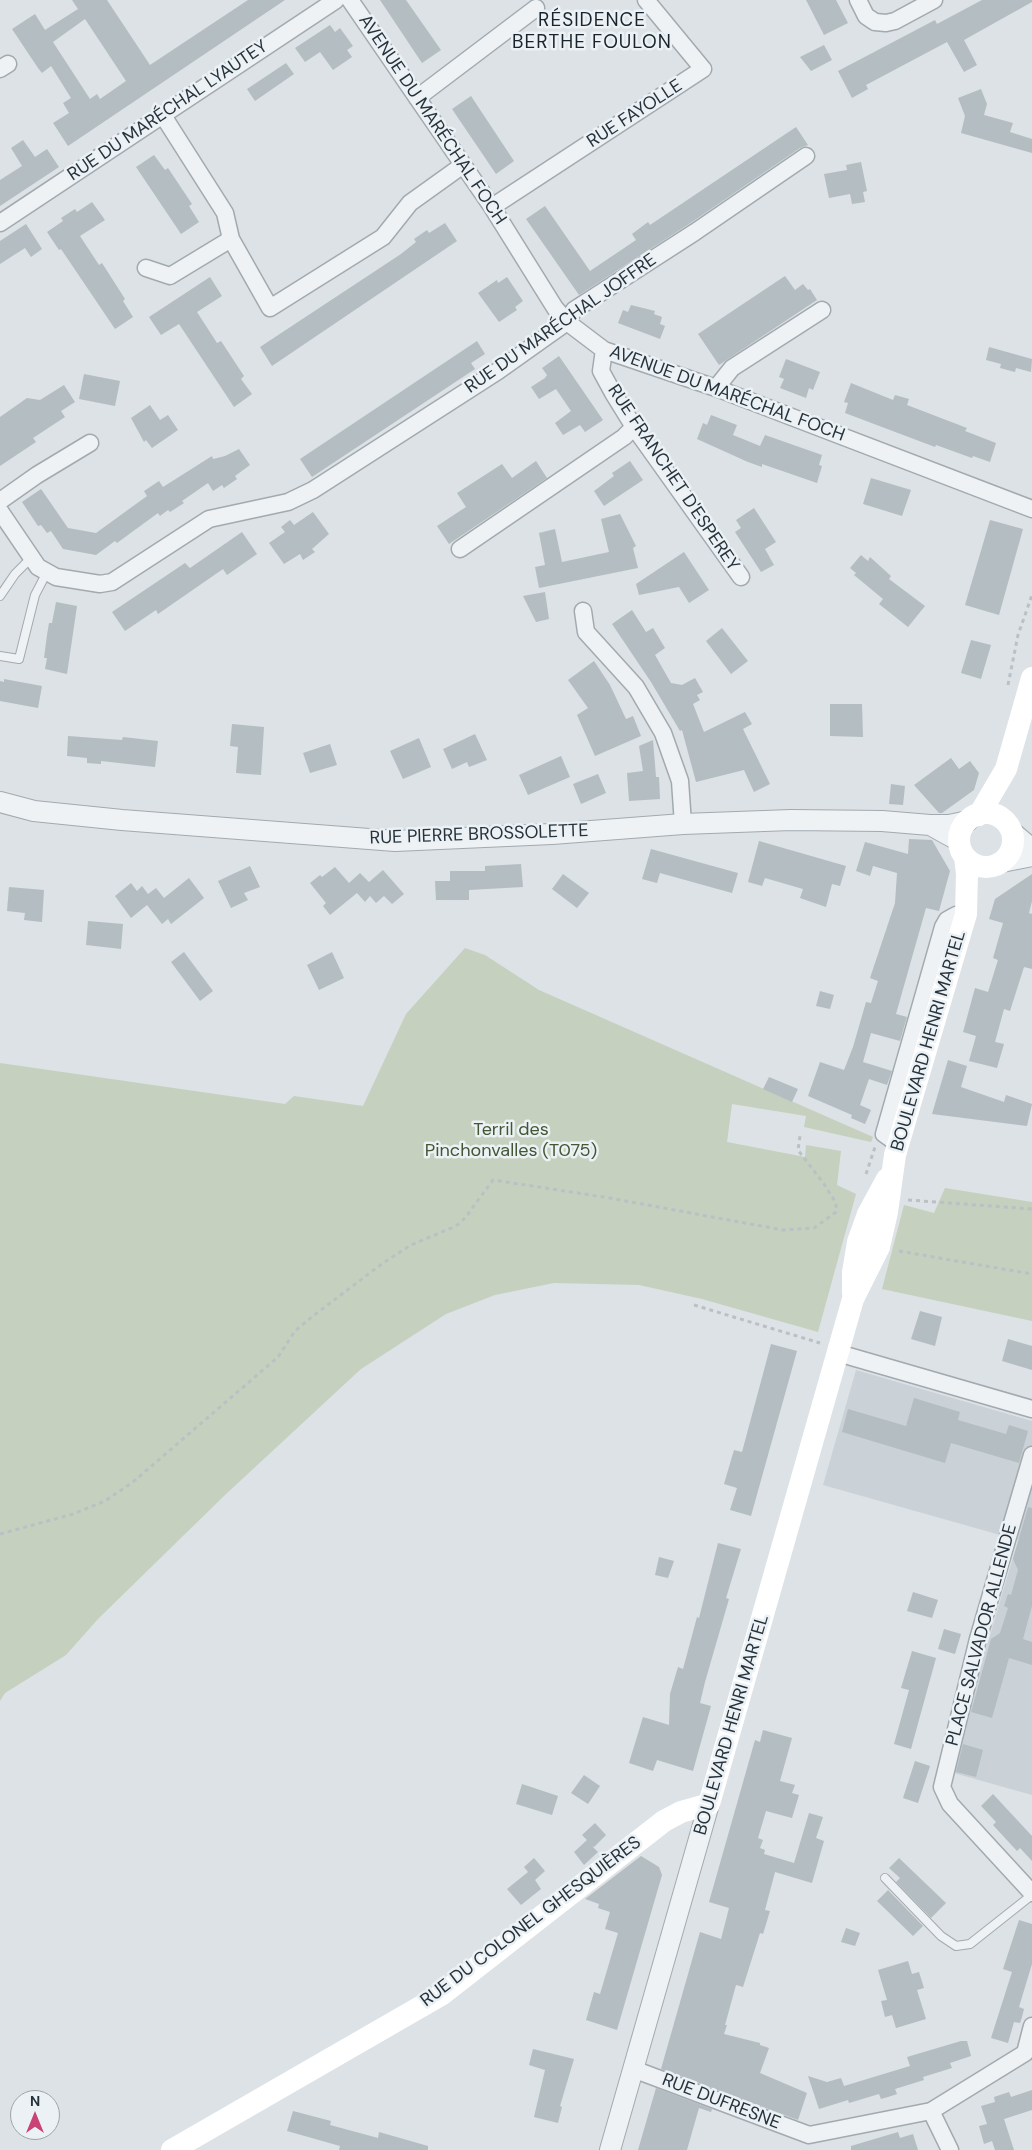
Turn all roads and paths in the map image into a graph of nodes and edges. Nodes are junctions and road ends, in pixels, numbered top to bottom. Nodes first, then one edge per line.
1 (336, 0) edge
2 (350, 0) edge
3 (646, 0) edge
4 (858, 0) edge
5 (934, 0) edge
6 (536, 8) dead end
7 (417, 98) junction
8 (162, 114) junction
9 (806, 156) dead end
10 (463, 165) junction
11 (492, 207) junction
12 (0, 224) edge
13 (231, 239) junction
14 (146, 268) dead end
15 (822, 310) dead end
16 (567, 322) junction
17 (604, 350) junction
18 (716, 388) junction
19 (634, 427) junction
20 (90, 443) dead end
21 (0, 502) edge
22 (1032, 509) edge
23 (0, 511) edge
24 (460, 549) dead end
25 (32, 557) junction
26 (47, 572) junction
27 (741, 577) dead end
28 (1032, 595) edge
29 (0, 596) edge
30 (583, 611) dead end
31 (0, 656) edge
32 (1032, 678) edge
33 (1007, 691) dead end
34 (1006, 769) junction
35 (0, 802) edge
36 (683, 824) junction
37 (1010, 829) junction
38 (968, 833) junction
39 (1032, 849) edge
40 (1032, 856) edge
41 (998, 864) junction
42 (966, 914) junction
43 (800, 1136) dead end
44 (903, 1200) dead end
45 (1032, 1209) edge
46 (893, 1250) dead end
47 (1032, 1274) edge
48 (694, 1304) dead end
49 (839, 1351) junction
50 (1032, 1409) edge
51 (1032, 1455) edge
52 (0, 1534) edge
53 (709, 1804) junction
54 (885, 1878) dead end
55 (1032, 1894) edge
56 (1032, 2026) edge
57 (633, 2069) junction
58 (931, 2111) junction
59 (172, 2150) edge
60 (610, 2150) edge
61 (950, 2150) edge

1 - 8 street, RUE DU MARÉCHAL LYAUTEY
2 - 7 street, AVENUE DU MARÉCHAL FOCH
3 - 11 street, RUE FAYOLLE
4 - 5 street
6 - 7 street
7 - 10 street, AVENUE DU MARÉCHAL FOCH
8 - 12 street, RUE DU MARÉCHAL LYAUTEY
8 - 13 street
9 - 16 street, RUE DU MARÉCHAL JOFFRE
10 - 11 street, AVENUE DU MARÉCHAL FOCH
10 - 13 street
11 - 16 street, AVENUE DU MARÉCHAL FOCH
13 - 14 street
15 - 18 street
16 - 17 street, AVENUE DU MARÉCHAL FOCH
16 - 26 street, RUE DU MARÉCHAL JOFFRE
17 - 18 street, AVENUE DU MARÉCHAL FOCH
17 - 19 street, RUE FRANCHET D'ESPEREY
18 - 22 street, AVENUE DU MARÉCHAL FOCH
19 - 24 street
19 - 27 street, RUE FRANCHET D'ESPEREY
20 - 21 street
23 - 25 street
25 - 26 street
25 - 29 lane
26 - 31 lane
28 - 33 path
30 - 36 street
32 - 34 main road
34 - 37 main road
34 - 38 main road
35 - 36 street, RUE PIERRE BROSSOLETTE
36 - 38 street, RUE PIERRE BROSSOLETTE
37 - 38 main road
37 - 39 street
37 - 41 main road
38 - 41 main road
38 - 42 main road, BOULEVARD HENRI MARTEL
40 - 41 street
41 - 42 main road, BOULEVARD HENRI MARTEL
42 - 49 main road, BOULEVARD HENRI MARTEL
43 - 52 path
44 - 45 path
46 - 47 path
48 - 49 path
49 - 50 street
49 - 53 main road, BOULEVARD HENRI MARTEL
51 - 55 street, PLACE SALVADOR ALLENDE
53 - 57 street, BOULEVARD HENRI MARTEL
53 - 59 main road, RUE DU COLONEL GHESQUIÈRES
54 - 55 lane
56 - 58 street
57 - 58 street, RUE DUFRESNE
57 - 60 street, BOULEVARD HENRI MARTEL
58 - 61 street

